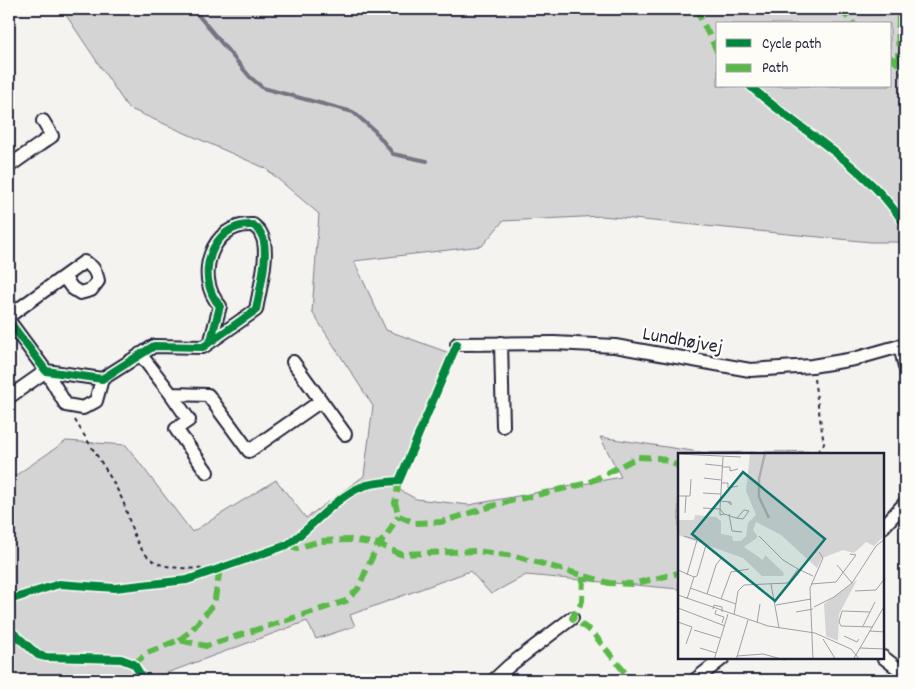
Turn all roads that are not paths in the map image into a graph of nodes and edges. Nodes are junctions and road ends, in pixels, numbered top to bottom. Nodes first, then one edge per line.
1 (43, 121) dead end
2 (9, 166) edge
3 (64, 276) dead end
4 (9, 316) edge
5 (9, 321) edge
6 (211, 340) junction
7 (501, 343) junction
8 (457, 344) dead end
9 (903, 346) edge
10 (140, 354) junction
11 (293, 362) dead end
12 (905, 367) edge
13 (46, 371) junction
14 (102, 379) junction
15 (171, 394) junction
16 (9, 397) edge
17 (321, 401) junction
18 (502, 426) dead end
19 (345, 434) dead end
20 (207, 472) dead end
21 (905, 503) edge
22 (884, 526) edge
23 (572, 618) dead end
24 (884, 658) edge
25 (722, 659) edge
26 (905, 674) edge
27 (494, 680) edge
28 (695, 680) edge

1 - 2 street
3 - 4 street
5 - 13 street
6 - 6 street
6 - 10 street
7 - 8 street, Lundhøjvej
7 - 9 street, Lundhøjvej
7 - 18 street
9 - 12 street
10 - 14 street
10 - 15 street
11 - 17 street
13 - 14 street
13 - 14 street
13 - 16 street
15 - 17 street
15 - 20 street
17 - 19 street
21 - 22 street
23 - 27 street
24 - 26 street
25 - 28 street

